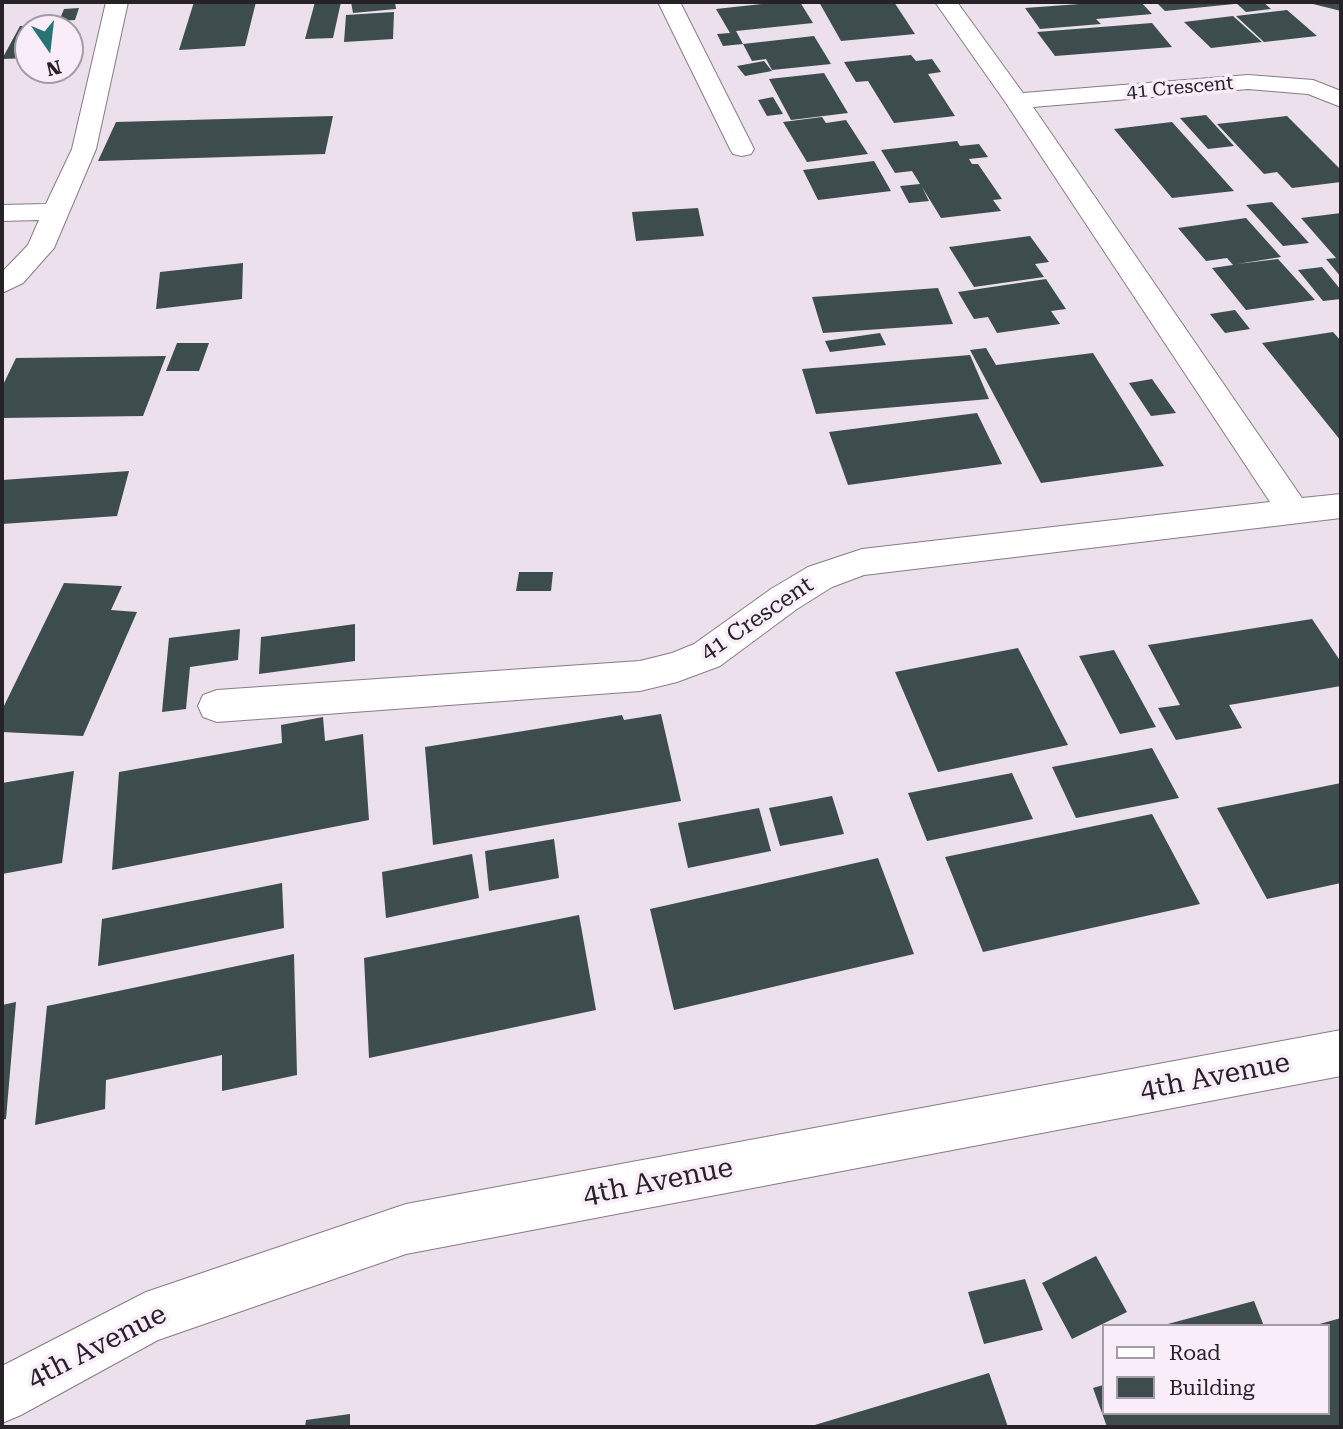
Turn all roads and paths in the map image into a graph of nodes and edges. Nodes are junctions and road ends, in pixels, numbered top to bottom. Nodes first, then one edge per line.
1 (117, 2) edge
2 (669, 2) edge
3 (946, 2) edge
4 (1341, 100) edge
5 (1017, 101) junction
6 (742, 149) dead end
7 (56, 212) junction
8 (2, 213) edge
9 (2, 285) edge
10 (1341, 506) edge
11 (1294, 512) junction
12 (217, 705) dead end
13 (1341, 1053) edge
14 (2, 1396) edge

1 - 7 street
2 - 6 street
3 - 5 street
4 - 5 street, 41 Crescent
5 - 11 street
7 - 8 street
7 - 9 street
10 - 11 street, 41 Crescent
11 - 12 street, 41 Crescent
13 - 14 street, 4th Avenue

